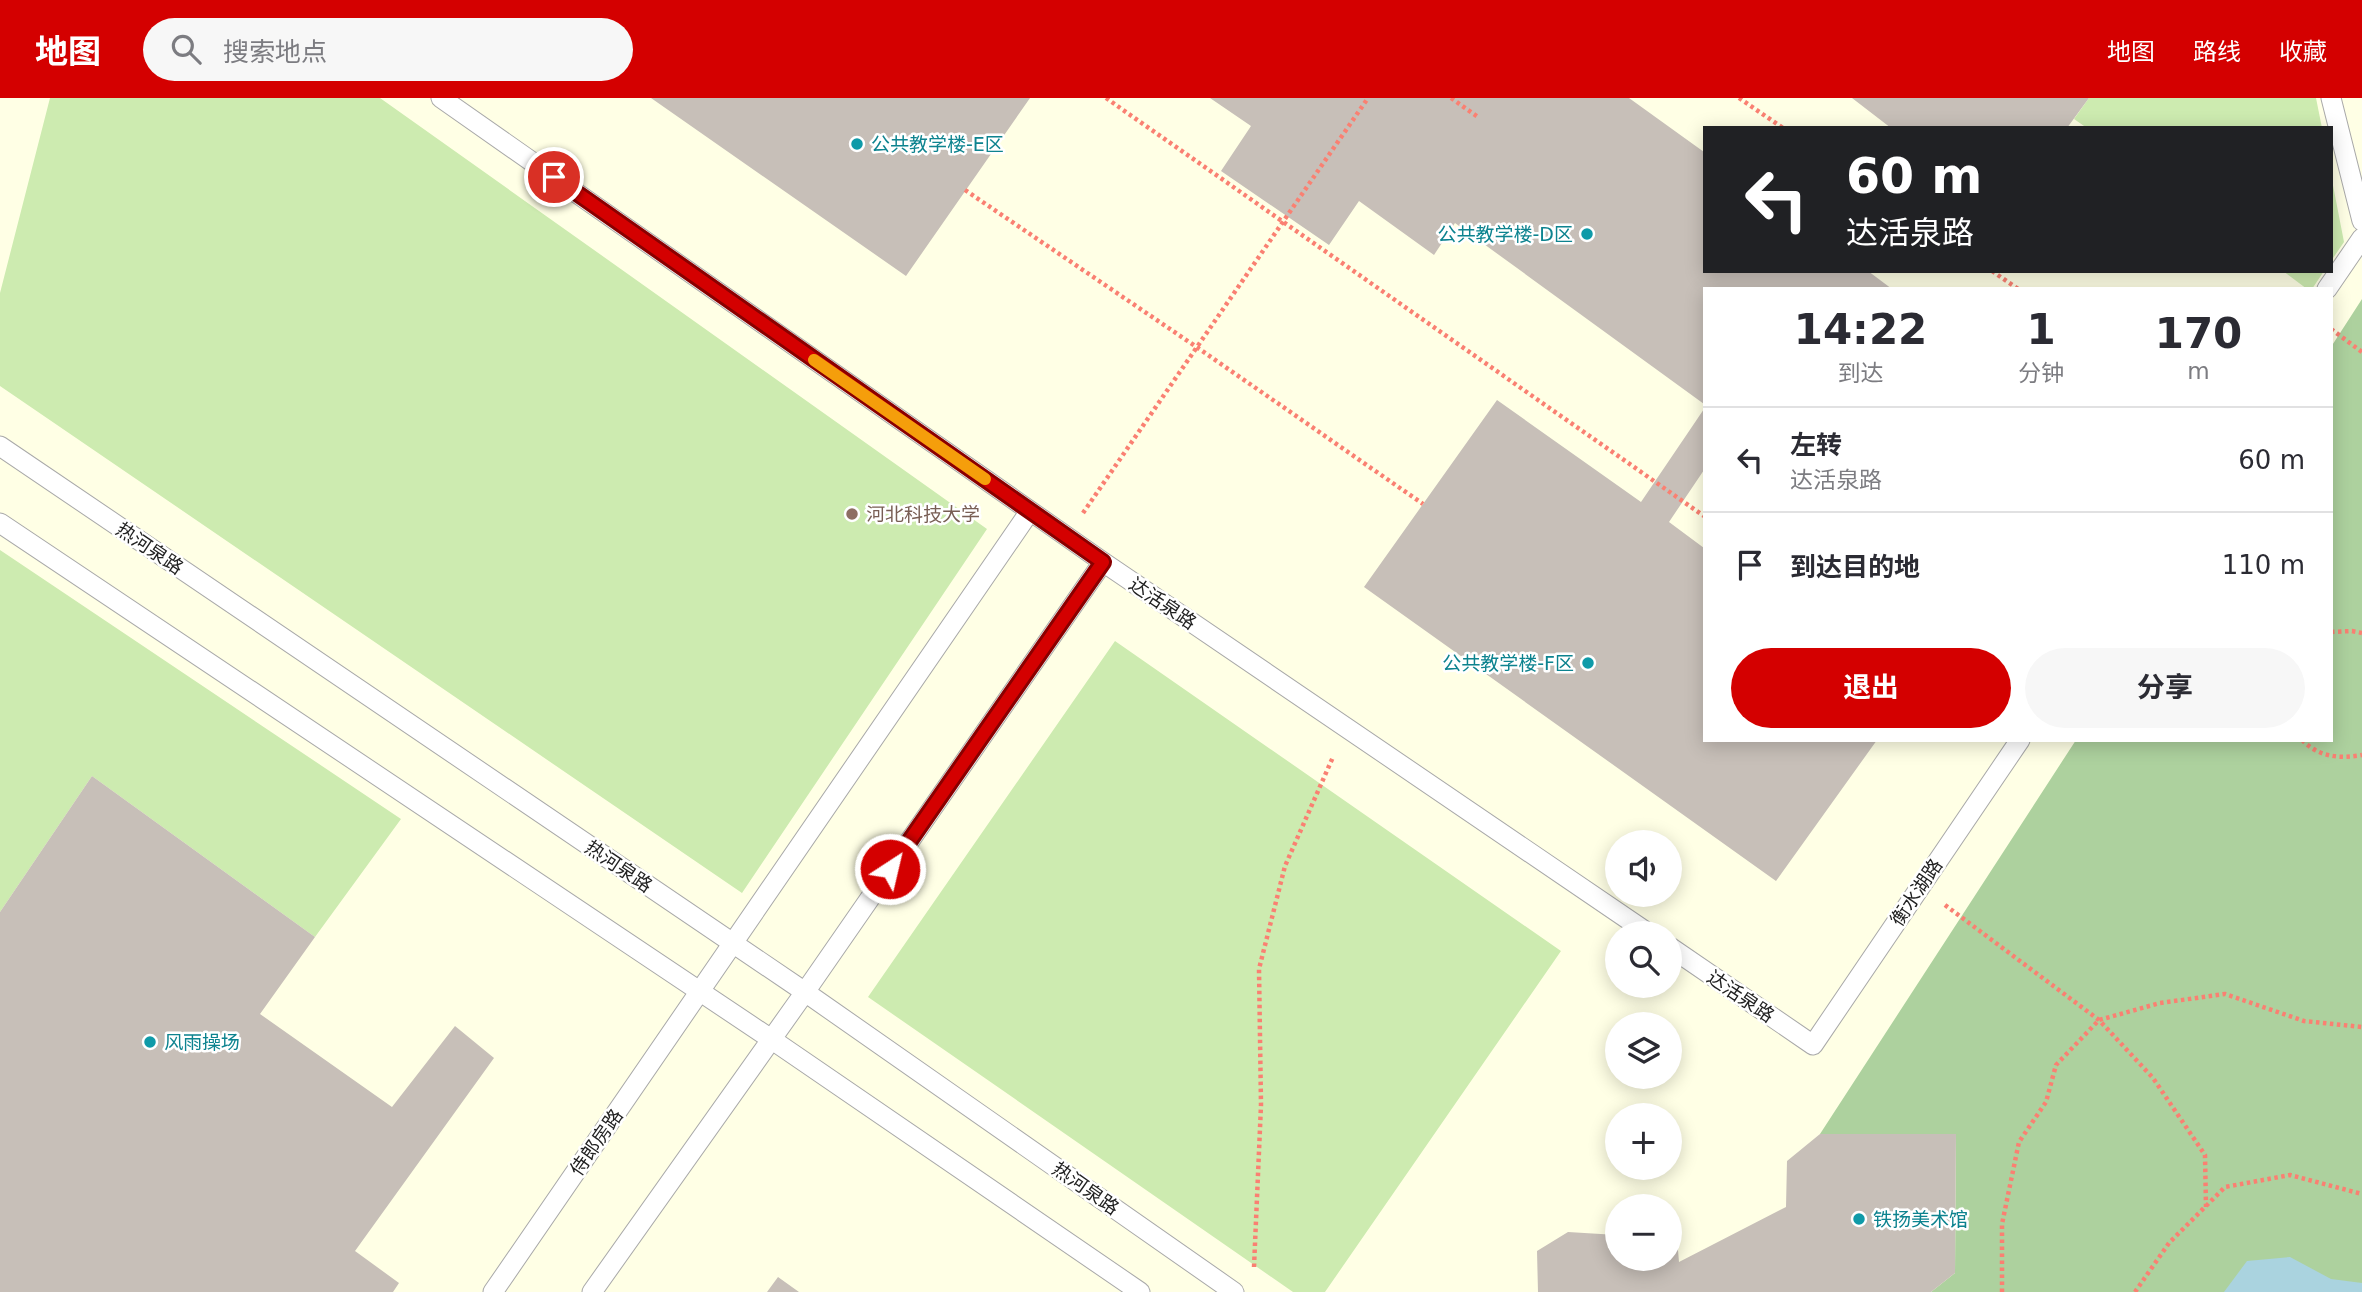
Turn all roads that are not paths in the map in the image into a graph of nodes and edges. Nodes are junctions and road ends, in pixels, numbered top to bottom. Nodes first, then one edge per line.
1 (440, 98) edge
2 (2331, 98) edge
3 (2362, 221) edge
4 (2362, 238) edge
5 (2328, 287) edge
6 (0, 446) edge
7 (1030, 511) junction
8 (0, 523) edge
9 (1103, 562) junction
10 (2019, 742) edge
11 (1630, 921) edge
12 (733, 943) junction
13 (1682, 955) edge
14 (700, 992) junction
15 (805, 992) junction
16 (771, 1039) junction
17 (1813, 1045) joint
18 (493, 1292) edge
19 (592, 1292) edge
20 (1140, 1292) edge
21 (1234, 1292) edge

1 - 7 lane, 达活泉路
2 - 3 lane
4 - 5 lane
6 - 12 lane, 热河泉路
7 - 9 lane, 达活泉路
7 - 12 lane, 侍郎房路
8 - 14 lane
9 - 11 lane, 达活泉路
9 - 15 lane
10 - 17 lane, 衡水湖路
12 - 14 lane, 侍郎房路
12 - 15 lane, 热河泉路
13 - 17 lane, 达活泉路
14 - 16 lane
14 - 18 lane, 侍郎房路
15 - 16 lane
15 - 21 lane, 热河泉路
16 - 19 lane
16 - 20 lane

